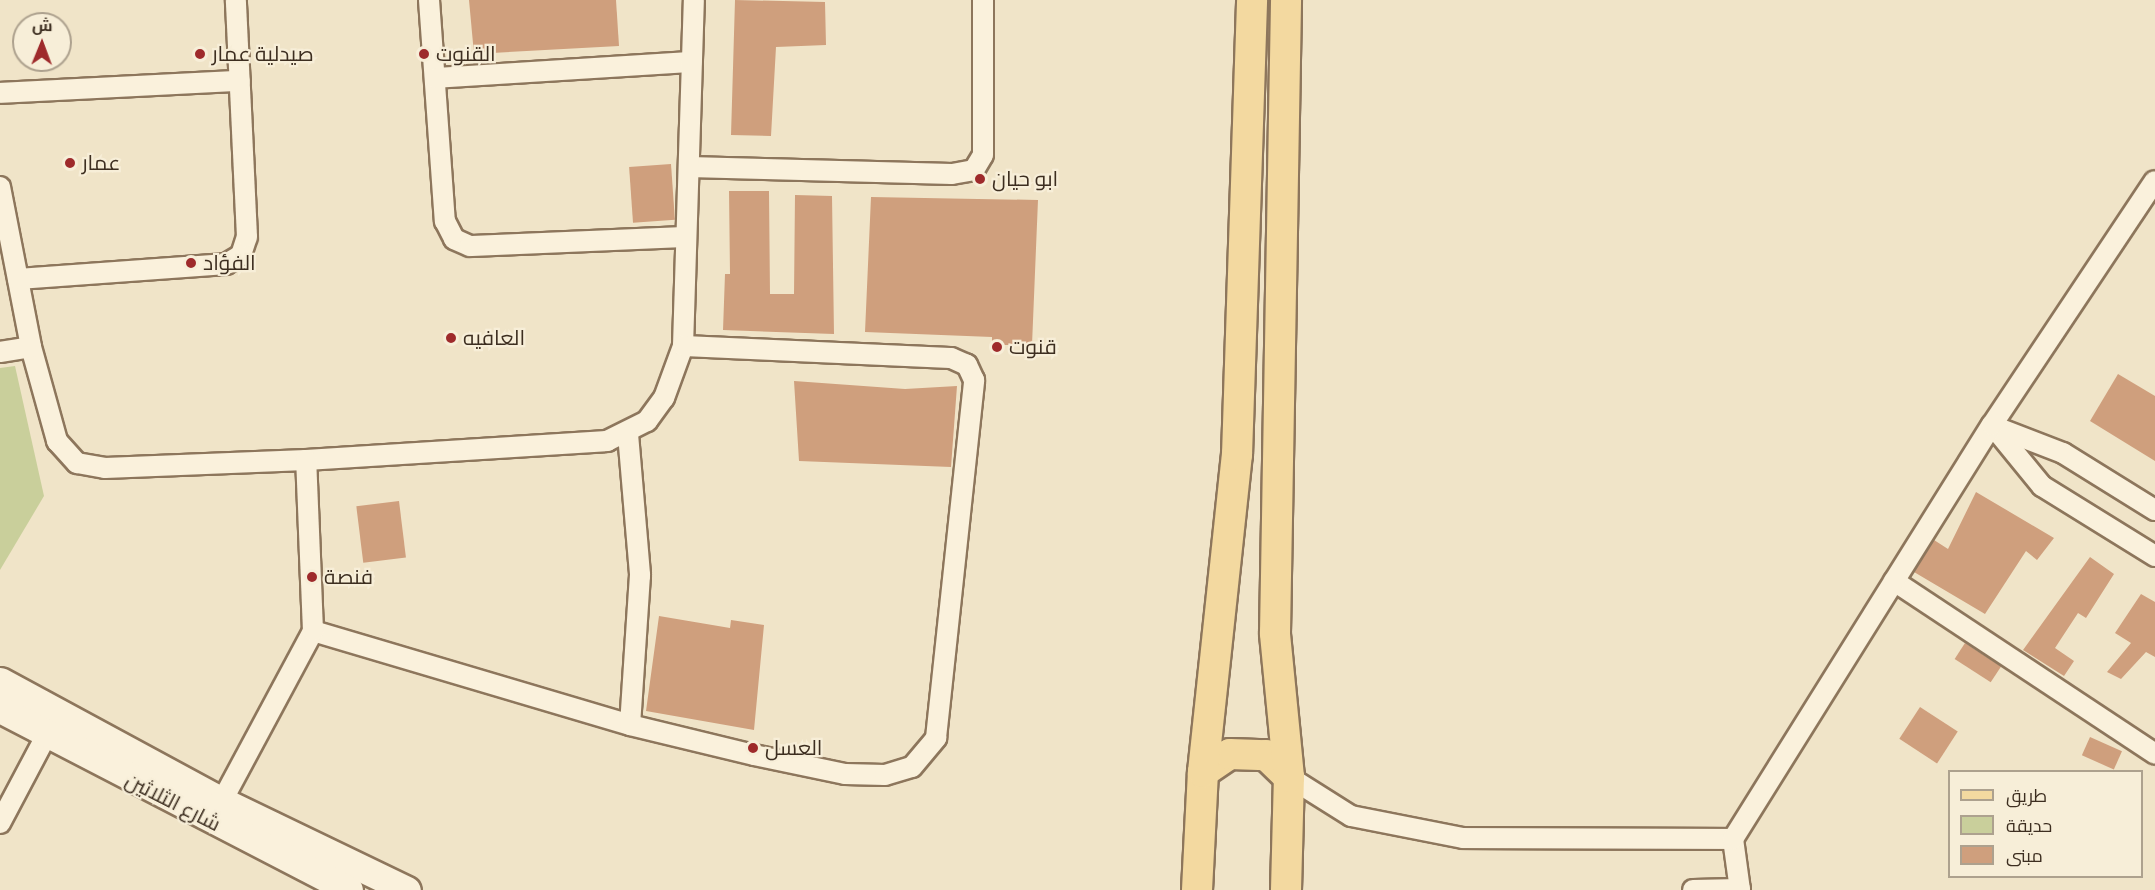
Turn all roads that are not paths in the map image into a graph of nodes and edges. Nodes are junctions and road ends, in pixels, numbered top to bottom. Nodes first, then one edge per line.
1 (236, 0) edge
2 (429, 0) edge
3 (694, 0) edge
4 (983, 0) edge
5 (1252, 0) edge
6 (1286, 0) edge
7 (692, 62) junction
8 (435, 78) junction
9 (240, 81) junction
10 (0, 93) edge
11 (688, 167) junction
12 (2155, 182) edge
13 (0, 187) edge
14 (686, 237) junction
15 (18, 279) junction
16 (683, 346) junction
17 (31, 347) junction
18 (0, 352) edge
19 (1992, 425) junction
20 (628, 434) junction
21 (306, 460) junction
22 (2155, 510) edge
23 (2155, 556) edge
24 (1894, 581) junction
25 (313, 631) junction
26 (0, 681) edge
27 (0, 709) edge
28 (630, 725) junction
29 (46, 736) junction
30 (2155, 754) edge
31 (1203, 772) junction
32 (1289, 777) junction
33 (222, 801) junction
34 (0, 823) edge
35 (1733, 839) junction
36 (340, 877) edge
37 (407, 890) edge
38 (1197, 890) edge
39 (1286, 890) edge
40 (1693, 890) edge
41 (1740, 890) edge

1 - 9 street
2 - 8 street
3 - 7 street
4 - 11 street
5 - 31 main road
6 - 32 main road
7 - 8 street
7 - 11 street
8 - 14 street
9 - 10 street
9 - 15 street
11 - 14 street
12 - 19 street
13 - 15 street
14 - 16 street
15 - 17 street
16 - 20 street
16 - 28 street
17 - 18 street
17 - 21 street
19 - 22 street
19 - 23 street
19 - 24 street
20 - 21 street
20 - 28 street
21 - 25 street
24 - 30 street
24 - 35 street
25 - 28 street
25 - 33 street
26 - 33 main road
27 - 29 main road, شارع الثلاثين
29 - 34 street
29 - 36 main road, شارع الثلاثين
31 - 32 main road
31 - 38 main road
32 - 35 street
32 - 39 main road
33 - 36 main road
35 - 41 street
36 - 37 main road
40 - 41 street

